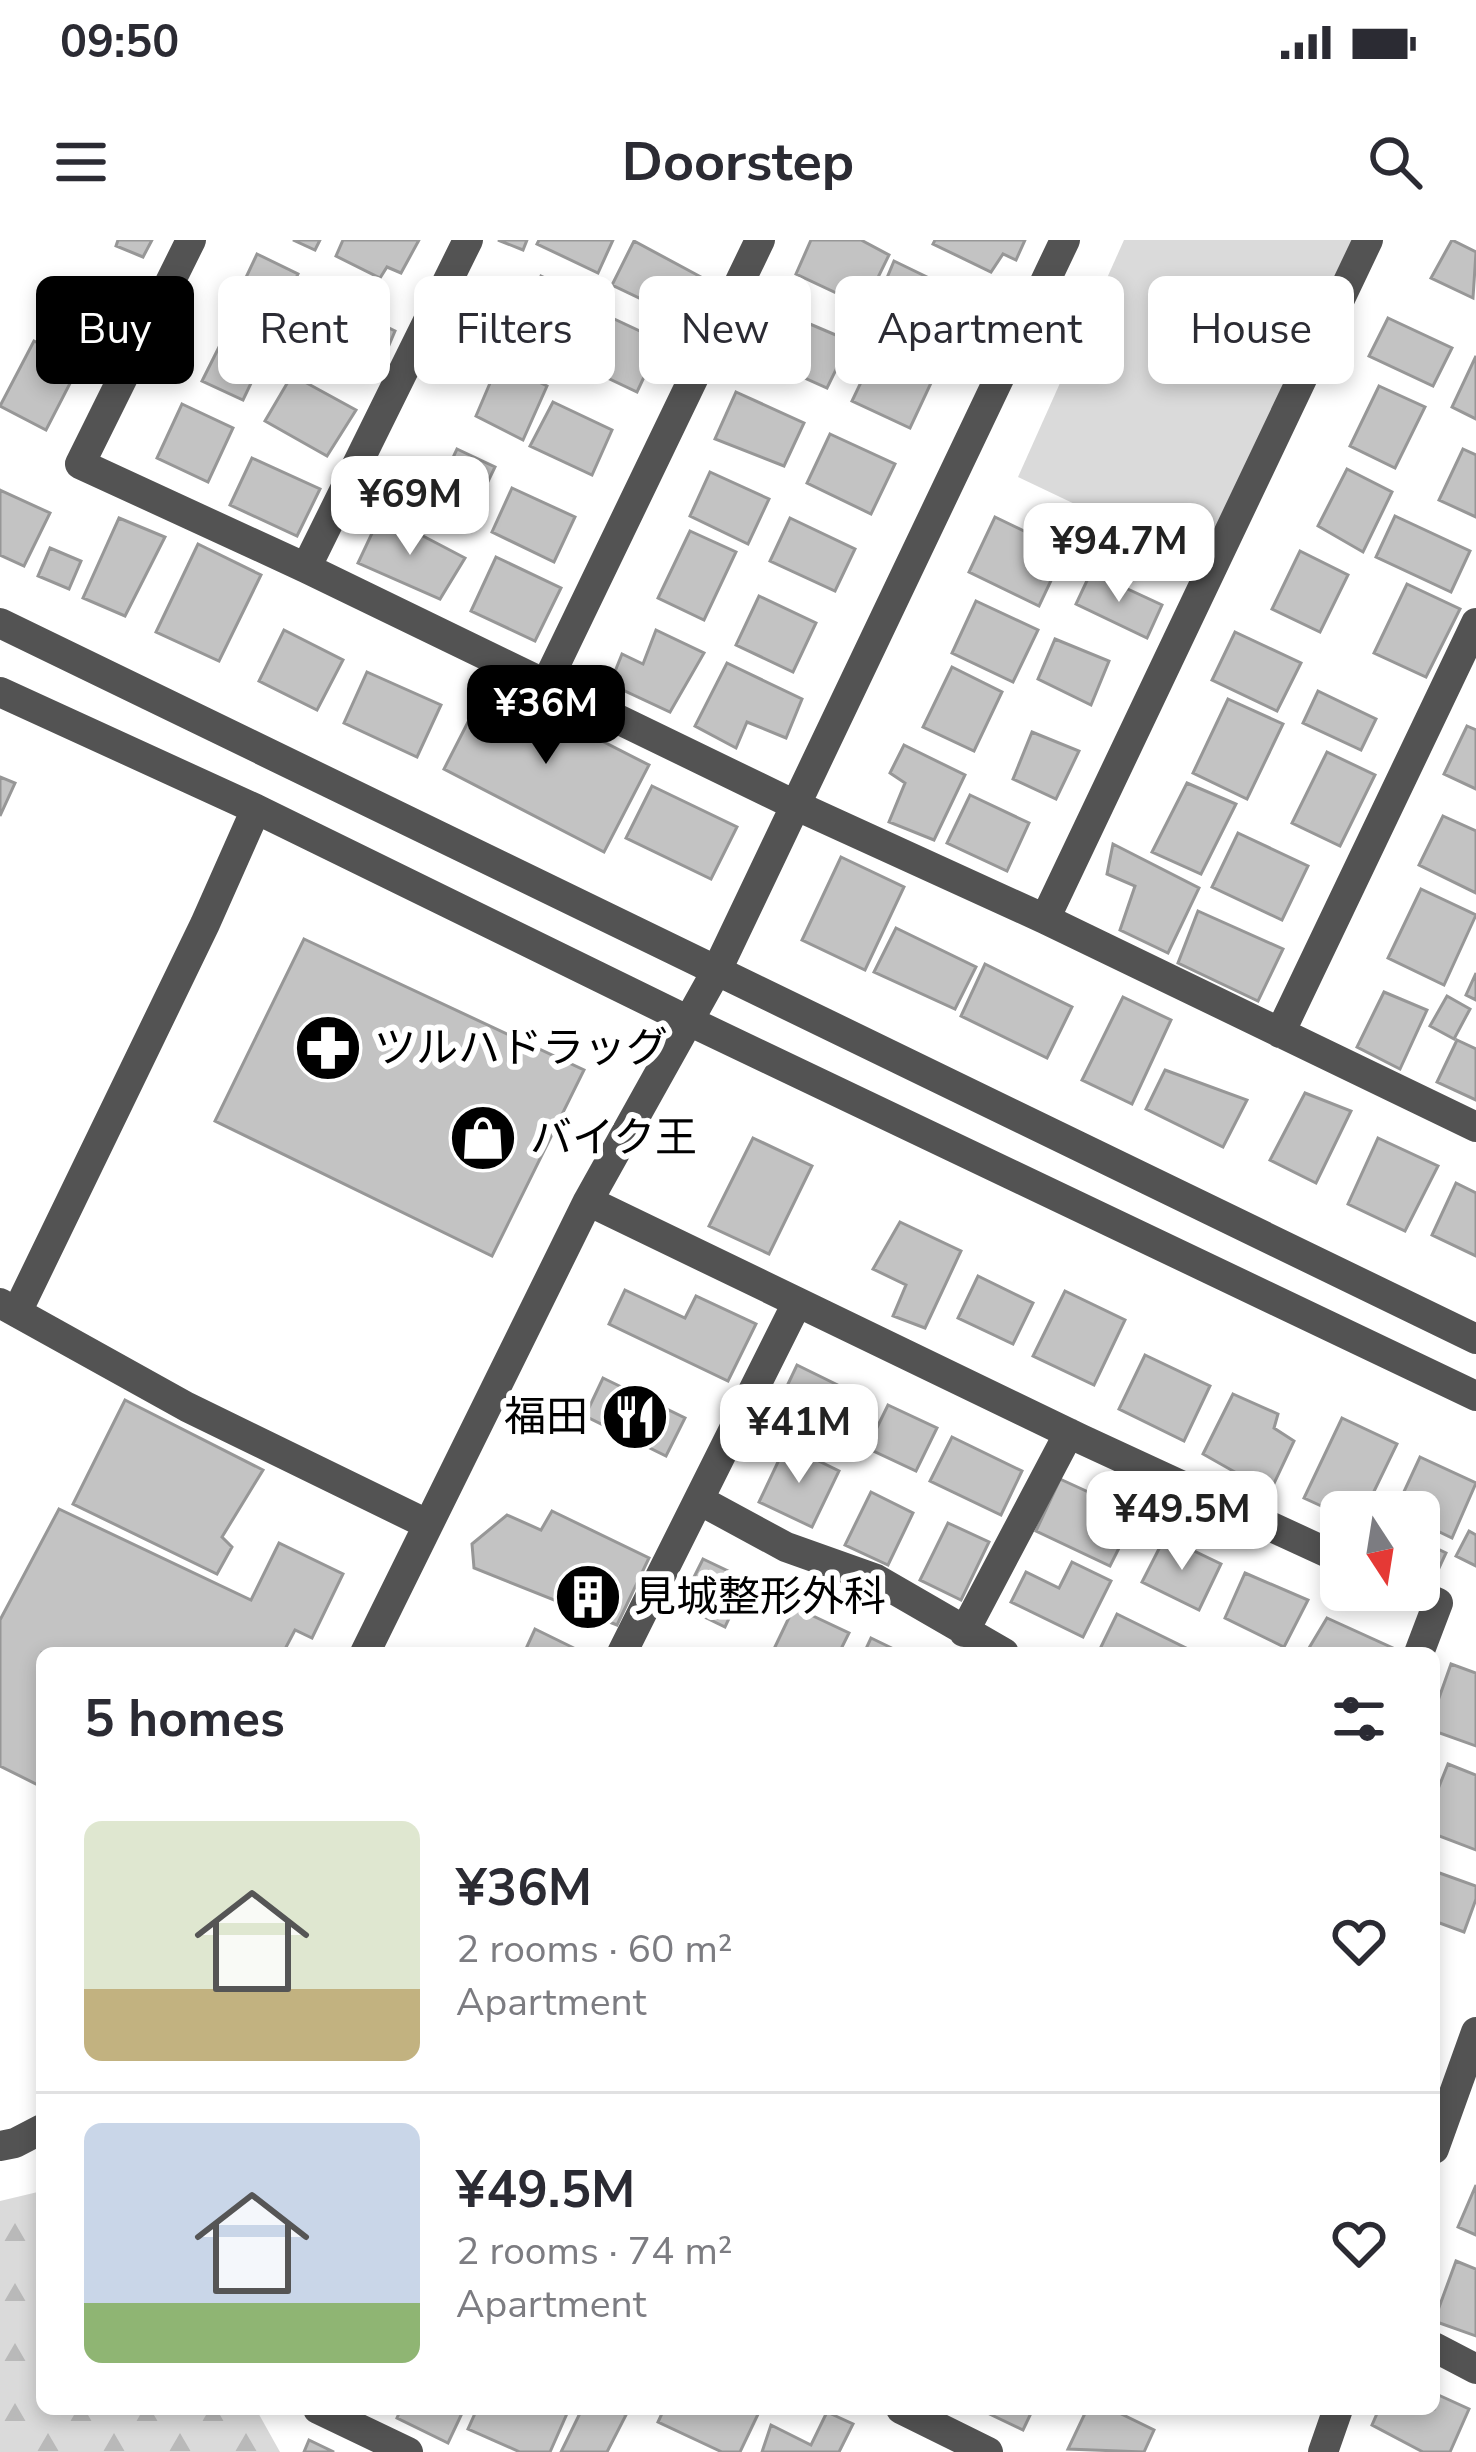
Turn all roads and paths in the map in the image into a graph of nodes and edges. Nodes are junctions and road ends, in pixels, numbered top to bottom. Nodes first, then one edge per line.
1 (190, 240) edge
2 (468, 240) edge
3 (760, 240) edge
4 (1065, 240) edge
5 (1368, 240) edge
6 (307, 568) junction
7 (0, 623) edge
8 (1476, 623) edge
9 (546, 684) junction
10 (0, 692) edge
11 (795, 805) junction
12 (256, 809) junction
13 (1046, 919) junction
14 (703, 996) junction
15 (1280, 1033) junction
16 (1476, 1127) edge
17 (588, 1201) junction
18 (797, 1303) junction
19 (8, 1307) edge
20 (1476, 1340) edge
21 (1476, 1396) edge
22 (1069, 1433) junction
23 (701, 1501) junction
24 (428, 1524) junction
25 (1320, 1549) edge
26 (1435, 1611) edge
27 (964, 1632) junction
28 (368, 1647) edge
29 (625, 1647) edge
30 (993, 1647) edge
31 (1421, 1647) edge
32 (1476, 2032) edge
33 (36, 2132) edge
34 (1440, 2132) edge
35 (0, 2146) edge
36 (1440, 2350) edge
37 (1476, 2369) edge
38 (331, 2415) edge
39 (913, 2415) edge
40 (1337, 2415) edge
41 (408, 2452) edge
42 (988, 2452) edge
43 (1323, 2452) edge

1 - 6 street
2 - 6 street
3 - 9 street
4 - 11 street
5 - 13 street
6 - 9 street
7 - 14 street
8 - 15 street
9 - 11 street
10 - 12 street
11 - 13 street
11 - 14 street
12 - 14 street
12 - 19 street
13 - 15 street
14 - 17 street
14 - 20 street
14 - 21 street
15 - 16 street
17 - 18 street
17 - 24 street
18 - 22 street
18 - 23 street
19 - 24 street
22 - 25 street
22 - 27 street
23 - 27 street
23 - 29 street
24 - 28 street
26 - 31 street
27 - 30 street
32 - 34 street
33 - 35 street
36 - 37 street
38 - 41 street
39 - 42 street
40 - 43 street

